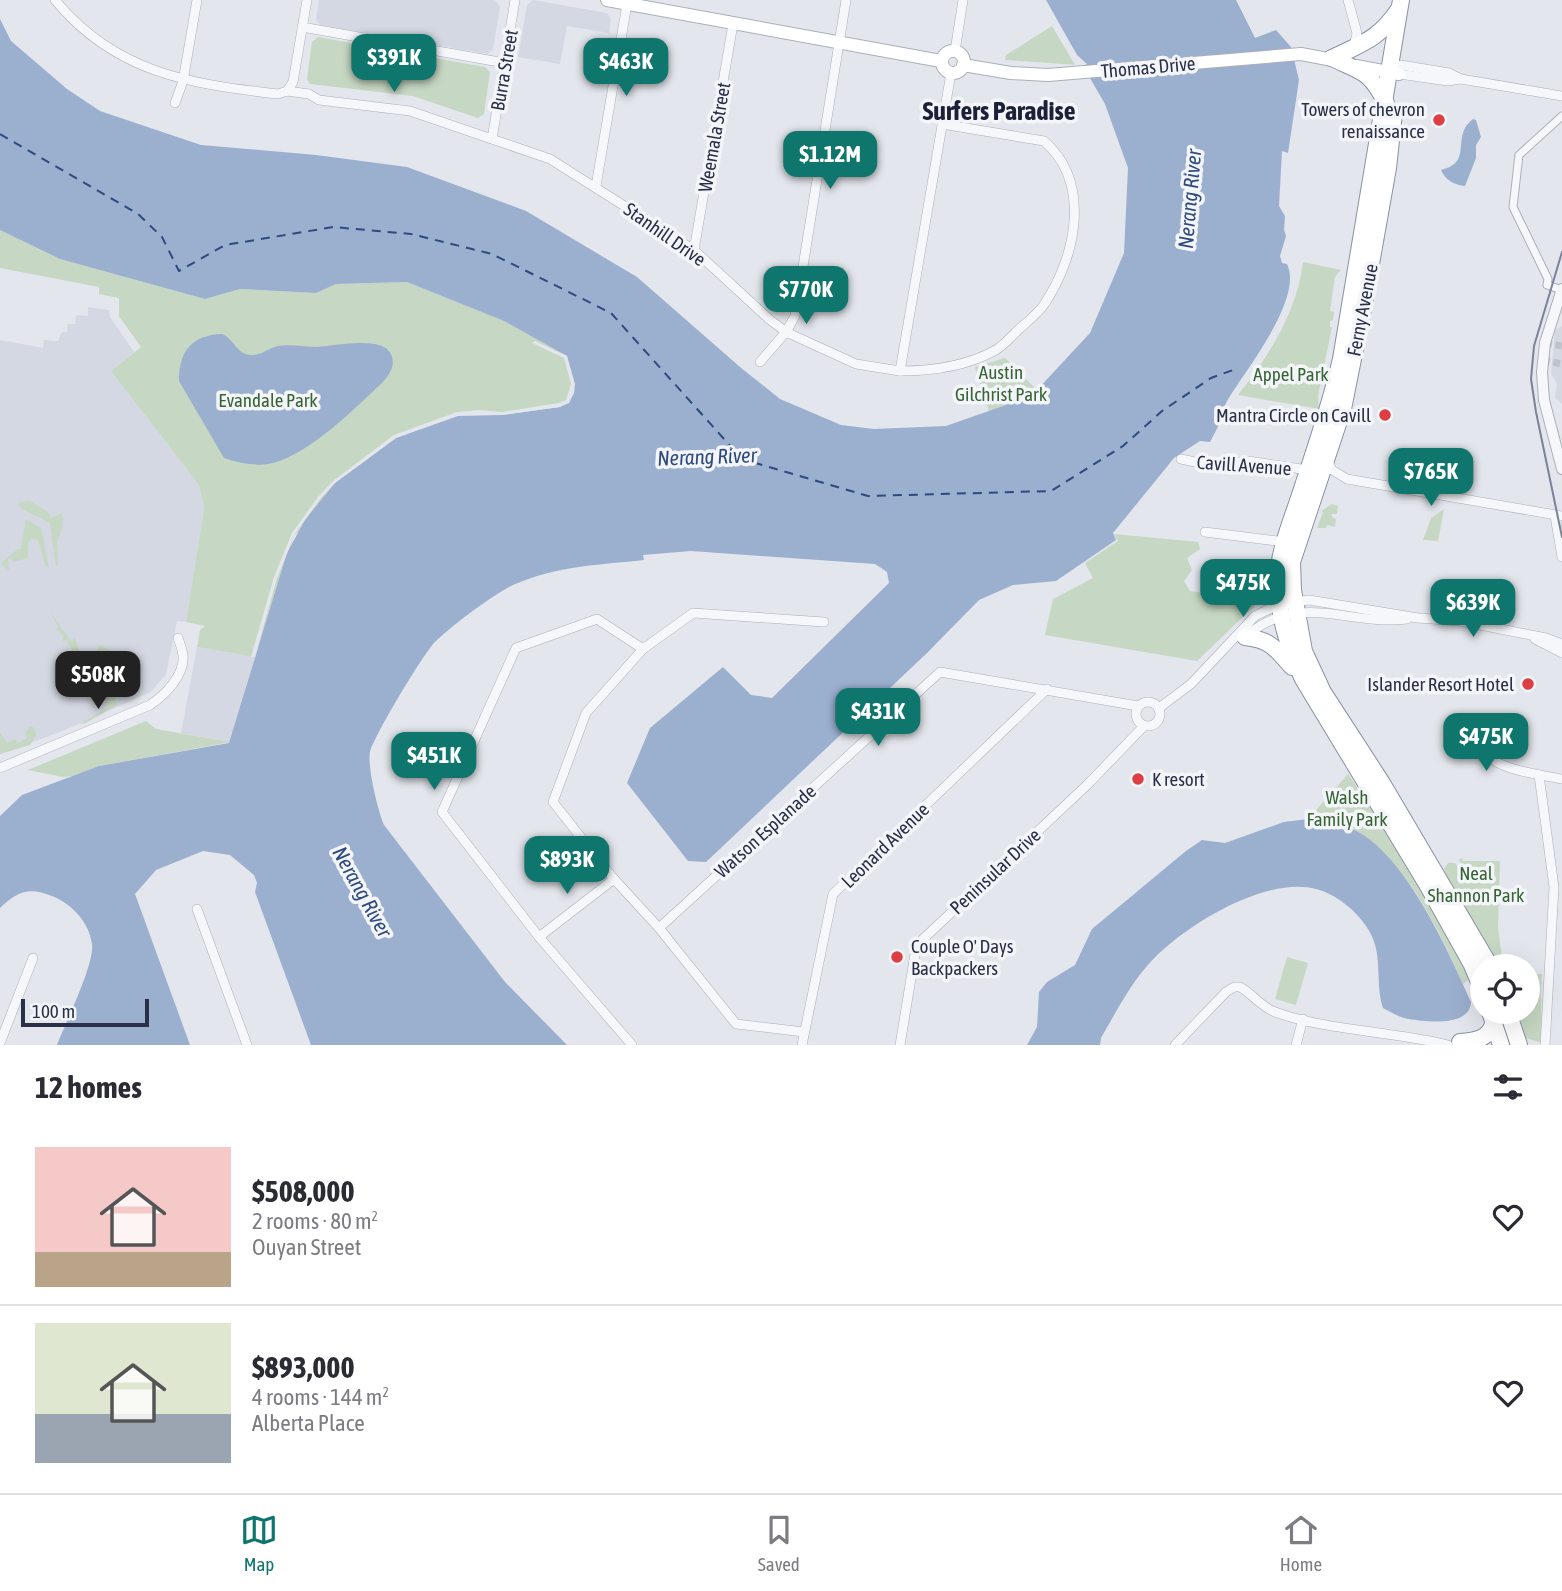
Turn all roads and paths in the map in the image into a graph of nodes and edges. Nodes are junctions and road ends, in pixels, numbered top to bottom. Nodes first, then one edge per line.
1 (55, 0) edge
2 (197, 0) edge
3 (307, 0) edge
4 (515, 0) edge
5 (607, 0) edge
6 (846, 0) edge
7 (963, 0) edge
8 (1350, 2) edge
9 (1404, 2) edge
10 (626, 4) junction
11 (733, 24) junction
12 (302, 27) junction
13 (840, 41) junction
14 (1354, 48) junction
15 (955, 51) junction
16 (1332, 58) junction
17 (942, 61) junction
18 (505, 63) junction
19 (963, 65) junction
20 (1396, 69) junction
21 (951, 73) junction
22 (183, 80) junction
23 (290, 87) junction
24 (1562, 96) edge
25 (175, 103) dead end
26 (1386, 103) junction
27 (1562, 116) edge
28 (942, 124) junction
29 (492, 139) junction
30 (1388, 168) junction
31 (596, 187) junction
32 (1362, 241) junction
33 (694, 250) junction
34 (1562, 290) edge
35 (786, 332) junction
36 (760, 362) dead end
37 (900, 371) junction
38 (1181, 459) dead end
39 (1327, 459) junction
40 (1562, 469) edge
41 (1308, 470) junction
42 (1559, 516) edge
43 (1206, 532) dead end
44 (1285, 542) junction
45 (1562, 557) edge
46 (1288, 608) junction
47 (824, 622) dead end
48 (1531, 636) junction
49 (1245, 637) junction
50 (1562, 637) edge
51 (178, 638) dead end
52 (1550, 639) junction
53 (1562, 644) edge
54 (643, 649) junction
55 (1222, 653) junction
56 (1562, 653) edge
57 (1303, 679) junction
58 (1047, 689) junction
59 (1138, 706) junction
60 (1159, 708) junction
61 (1144, 726) junction
62 (1489, 729) dead end
63 (0, 768) edge
64 (1539, 775) junction
65 (1562, 779) edge
66 (614, 879) junction
67 (197, 909) dead end
68 (659, 928) junction
69 (539, 937) junction
70 (1483, 954) edge
71 (33, 958) dead end
72 (1470, 962) edge
73 (1303, 1020) junction
74 (1491, 1024) edge
75 (1494, 1024) edge
76 (1512, 1024) edge
77 (804, 1032) junction
78 (0, 1043) edge
79 (1454, 1043) edge
80 (247, 1045) edge
81 (632, 1045) edge
82 (802, 1045) edge
83 (900, 1045) edge
84 (1175, 1045) edge
85 (1296, 1045) edge
86 (1479, 1045) edge
87 (1501, 1045) edge
88 (1519, 1045) edge
89 (1545, 1045) edge

1 - 22 street, Stanhill Drive
2 - 22 street
3 - 12 street
4 - 18 street, Burra Street
5 - 10 main road
6 - 13 street
7 - 15 street
8 - 14 street
9 - 14 highway
9 - 20 highway, Ferny Avenue
10 - 11 main road
10 - 31 street
11 - 13 main road
11 - 33 street, Weemala Street
12 - 18 street
12 - 23 street
13 - 17 main road
13 - 35 street
14 - 16 highway
15 - 17 main road
15 - 19 main road
16 - 19 main road, Thomas Drive
16 - 20 main road, Thomas Drive
16 - 26 highway
17 - 21 main road
18 - 29 street, Burra Street
19 - 21 main road
20 - 24 street
20 - 26 highway, Ferny Avenue
20 - 30 highway, Ferny Avenue
21 - 28 street
22 - 23 street, Stanhill Drive
22 - 25 street
23 - 29 street, Stanhill Drive
26 - 32 highway, Ferny Avenue
27 - 34 street
28 - 37 street
28 - 37 street, Stanhill Drive
29 - 31 street, Stanhill Drive
30 - 32 highway
30 - 39 highway, Ferny Avenue
31 - 33 street, Stanhill Drive
32 - 41 highway, Ferny Avenue
33 - 35 street, Stanhill Drive
34 - 40 street
35 - 36 street
35 - 37 street, Stanhill Drive
38 - 41 street, Cavill Avenue
39 - 42 street
39 - 46 highway, Ferny Avenue
41 - 44 highway, Ferny Avenue
42 - 45 street
43 - 44 street
44 - 46 highway, Ferny Avenue
46 - 48 street
46 - 49 street
46 - 55 street
46 - 57 highway
46 - 70 highway
47 - 54 street
48 - 52 street
48 - 56 street
49 - 55 street
49 - 57 highway
50 - 52 street
51 - 63 street
52 - 53 street
54 - 66 street
54 - 69 street
55 - 60 street
57 - 72 highway
58 - 59 street, Watson Esplanade
58 - 68 street, Watson Esplanade
58 - 77 street, Leonard Avenue
59 - 60 street
59 - 61 street
60 - 61 street
61 - 83 street, Peninsular Drive
62 - 64 street
64 - 65 street
64 - 89 street
66 - 68 street
66 - 69 street
67 - 80 street
68 - 77 street
69 - 81 street
71 - 78 street
73 - 79 street
73 - 84 street
73 - 85 street
74 - 79 highway
75 - 87 highway
76 - 88 highway
77 - 82 street, Leonard Avenue
79 - 86 street

